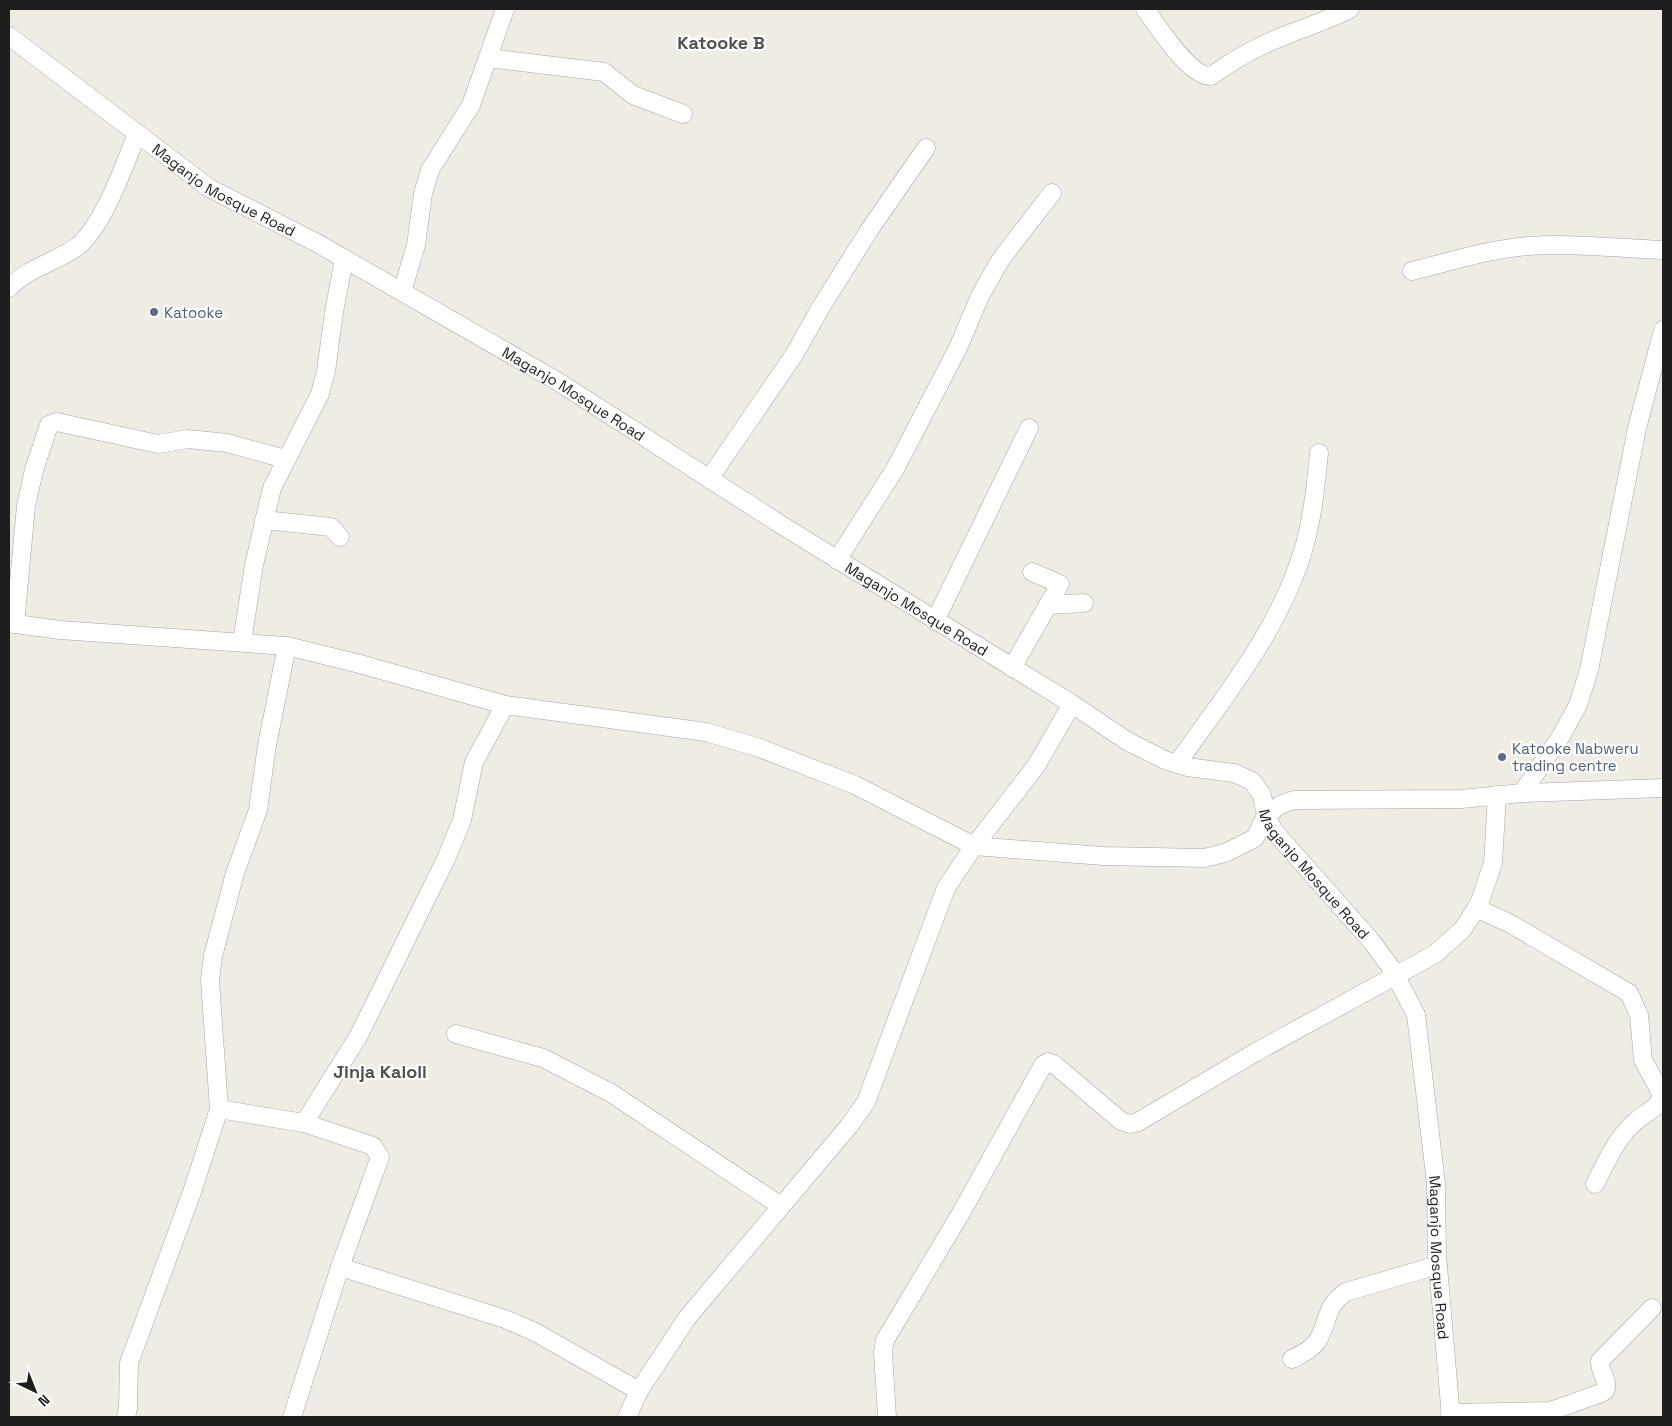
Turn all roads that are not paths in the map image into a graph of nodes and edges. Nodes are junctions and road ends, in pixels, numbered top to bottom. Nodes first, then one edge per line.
1 (506, 9) edge
2 (1145, 9) edge
3 (1350, 9) edge
4 (9, 36) edge
5 (488, 58) junction
6 (683, 114) dead end
7 (137, 134) junction
8 (926, 148) dead end
9 (1052, 193) dead end
10 (1663, 250) edge
11 (344, 258) junction
12 (1412, 272) dead end
13 (9, 288) edge
14 (402, 292) junction
15 (1663, 330) edge
16 (1029, 428) dead end
17 (1319, 453) dead end
18 (285, 459) junction
19 (710, 479) junction
20 (264, 520) junction
21 (340, 537) dead end
22 (837, 560) junction
23 (1032, 572) dead end
24 (1084, 603) dead end
25 (1050, 605) junction
26 (935, 621) junction
27 (12, 624) edge
28 (242, 642) junction
29 (287, 646) junction
30 (1012, 668) junction
31 (1072, 704) junction
32 (505, 705) junction
33 (1177, 764) junction
34 (1663, 788) edge
35 (1522, 793) junction
36 (1497, 795) junction
37 (1266, 816) junction
38 (974, 846) junction
39 (1476, 908) junction
40 (1395, 974) junction
41 (456, 1034) dead end
42 (219, 1109) junction
43 (304, 1123) junction
44 (1595, 1184) dead end
45 (781, 1206) junction
46 (1438, 1265) junction
47 (340, 1267) junction
48 (1652, 1308) dead end
49 (1292, 1359) dead end
50 (639, 1391) junction
51 (1451, 1415) edge
52 (126, 1417) edge
53 (292, 1417) edge
54 (627, 1417) edge
55 (887, 1417) edge

1 - 5 street
2 - 3 street
4 - 7 street, Maganjo Mosque Road
5 - 6 street
5 - 14 street
7 - 11 street, Maganjo Mosque Road
7 - 13 street
8 - 19 street
9 - 22 street
10 - 12 street
11 - 14 street, Maganjo Mosque Road
11 - 18 street
14 - 19 street, Maganjo Mosque Road
15 - 35 street
16 - 26 street
17 - 33 street
18 - 20 street
18 - 27 street
19 - 22 street, Maganjo Mosque Road
20 - 21 street
20 - 28 street
22 - 26 street, Maganjo Mosque Road
23 - 25 street
24 - 25 street
25 - 30 street
26 - 30 street, Maganjo Mosque Road
27 - 28 street
28 - 29 street
29 - 32 street
29 - 42 street
30 - 31 street, Maganjo Mosque Road
31 - 33 street, Maganjo Mosque Road
31 - 38 street
32 - 38 street
32 - 43 street
33 - 37 street, Maganjo Mosque Road
34 - 35 street
35 - 36 street
36 - 37 street
36 - 39 street
37 - 38 street
37 - 40 street, Maganjo Mosque Road
38 - 45 street
39 - 40 street
39 - 44 street
40 - 46 street, Maganjo Mosque Road
40 - 55 street
41 - 45 street
42 - 43 street
42 - 52 street
43 - 47 street
45 - 50 street
46 - 49 street
46 - 51 street, Maganjo Mosque Road
47 - 50 street
47 - 53 street
48 - 51 street
50 - 54 street

